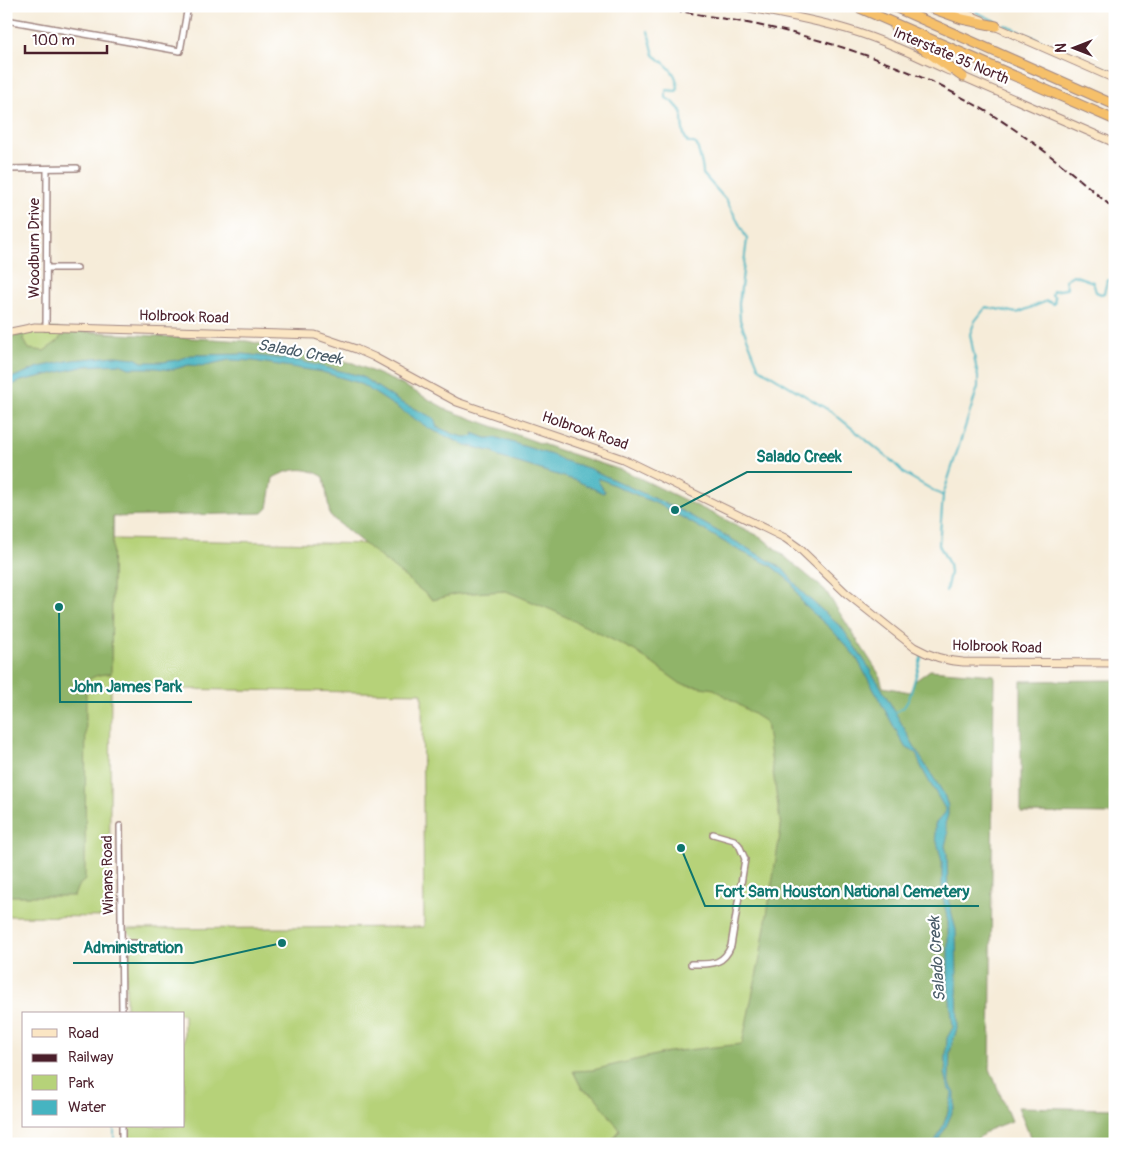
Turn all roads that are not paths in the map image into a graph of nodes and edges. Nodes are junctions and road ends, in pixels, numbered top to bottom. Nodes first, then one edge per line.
1 (188, 6) edge
2 (740, 6) edge
3 (854, 6) edge
4 (892, 6) edge
5 (926, 6) edge
6 (948, 6) edge
7 (6, 20) edge
8 (888, 20) junction
9 (996, 26) junction
10 (963, 77) junction
11 (1113, 78) edge
12 (1115, 104) edge
13 (1115, 120) edge
14 (1115, 143) edge
15 (77, 168) dead end
16 (6, 169) edge
17 (47, 169) junction
18 (47, 268) junction
19 (77, 268) dead end
20 (46, 328) junction
21 (6, 333) edge
22 (1115, 664) edge
23 (120, 826) dead end
24 (714, 834) dead end
25 (121, 943) junction
26 (135, 943) dead end
27 (691, 964) dead end
28 (122, 1012) edge
29 (122, 1128) edge
30 (122, 1144) edge

1 - 7 street
2 - 10 street, Interstate 35 North
3 - 8 highway
4 - 12 highway
5 - 9 highway
6 - 9 street
8 - 10 highway
8 - 13 highway
9 - 11 street
10 - 14 street, Interstate 35 North
15 - 17 street
16 - 17 street
17 - 18 street, Woodburn Drive
18 - 19 street
18 - 20 street, Woodburn Drive
20 - 21 street, Holbrook Road
20 - 22 street, Holbrook Road
23 - 25 street, Winans Road
24 - 27 street
25 - 26 street
25 - 28 street, Winans Road
29 - 30 street

